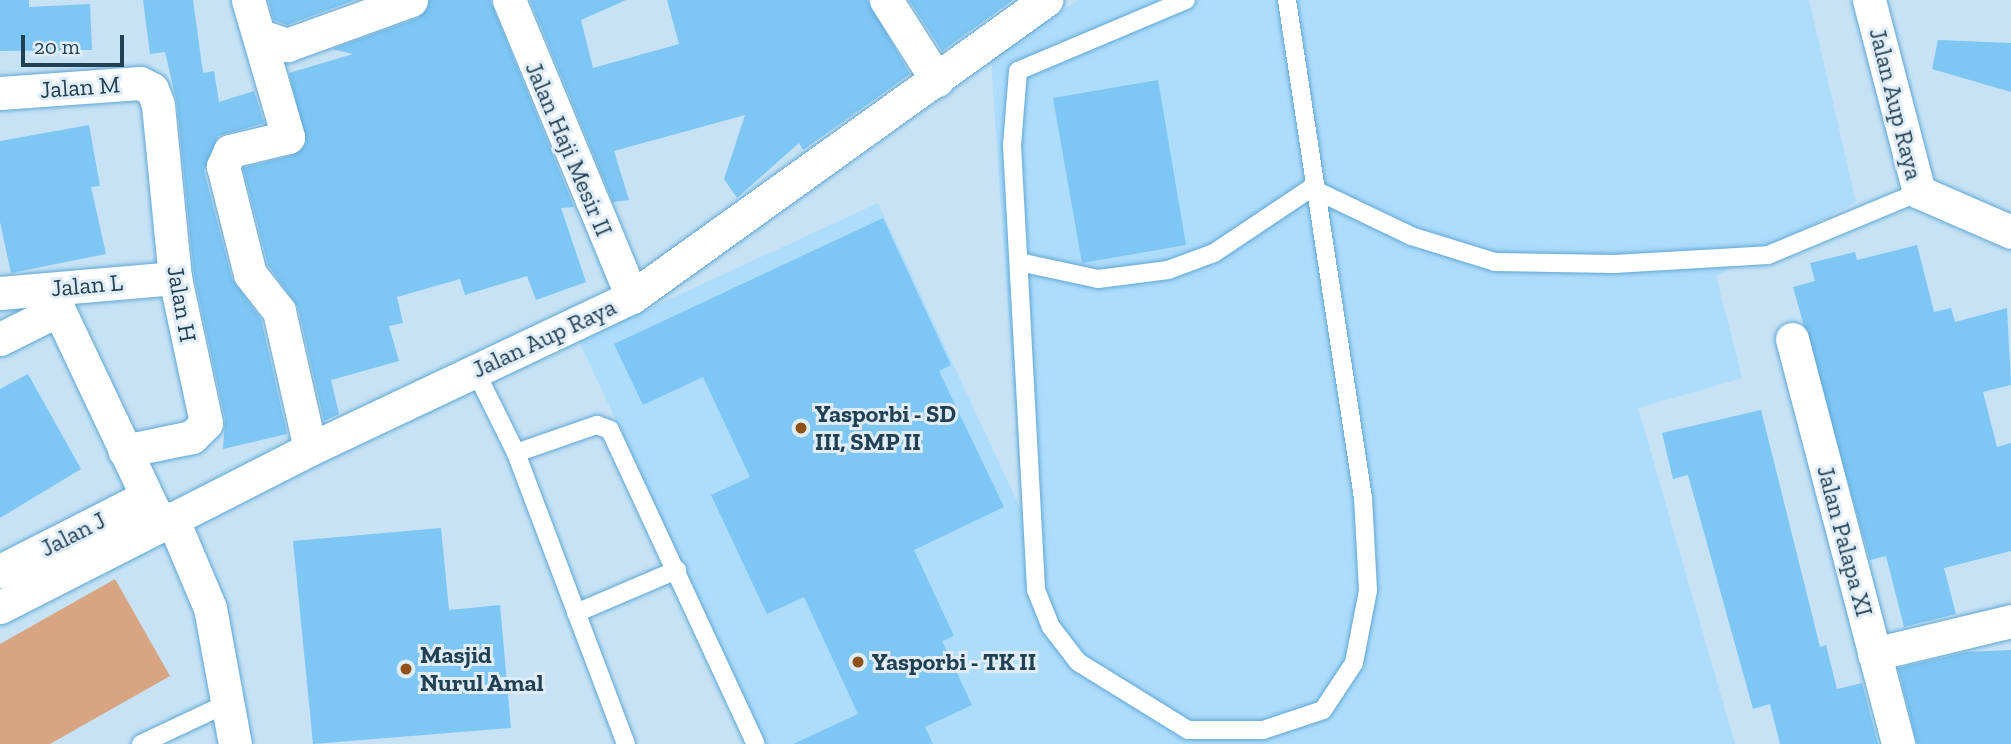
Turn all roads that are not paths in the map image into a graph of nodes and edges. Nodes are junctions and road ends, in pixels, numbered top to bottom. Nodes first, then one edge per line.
1 (248, 0) edge
2 (411, 0) edge
3 (509, 0) edge
4 (886, 0) edge
5 (1046, 0) edge
6 (1186, 0) edge
7 (1287, 0) edge
8 (1868, 0) edge
9 (261, 36) junction
10 (937, 80) junction
11 (0, 93) edge
12 (154, 94) joint
13 (1311, 188) junction
14 (1919, 192) junction
15 (2011, 232) edge
16 (1018, 262) junction
17 (175, 278) junction
18 (0, 293) edge
19 (632, 297) junction
20 (54, 299) junction
21 (0, 339) edge
22 (1792, 339) dead end
23 (475, 370) junction
24 (310, 449) junction
25 (124, 451) junction
26 (516, 453) junction
27 (159, 513) junction
28 (677, 570) junction
29 (0, 572) edge
30 (0, 607) edge
31 (576, 613) junction
32 (2011, 621) edge
33 (1874, 654) junction
34 (230, 702) junction
35 (141, 744) edge
36 (235, 744) edge
37 (626, 744) edge
38 (756, 744) edge
39 (1898, 744) edge

1 - 9 street
2 - 9 street
3 - 19 street, Jalan Haji Mesir II
4 - 10 street
5 - 10 street, Jalan Aup Raya
6 - 16 lane
7 - 13 lane
8 - 14 street, Jalan Aup Raya
9 - 24 street
10 - 19 street, Jalan Aup Raya
11 - 12 street, Jalan M
12 - 17 street, Jalan H
13 - 14 lane
13 - 16 lane
13 - 16 lane
14 - 15 street, Jalan Aup Raya
17 - 20 street, Jalan L
17 - 25 street, Jalan H
18 - 20 street, Jalan L
19 - 23 street, Jalan Aup Raya
20 - 21 street
20 - 25 street
22 - 33 street, Jalan Palapa XI
23 - 24 street, Jalan Aup Raya
23 - 26 lane
24 - 27 street, Jalan Aup Raya
25 - 27 street
26 - 28 lane
26 - 31 lane
27 - 29 street, Jalan J
27 - 30 street, Jalan Aup Raya
27 - 34 street
28 - 31 lane
28 - 38 lane
31 - 37 lane
32 - 33 street
33 - 39 street, Jalan Palapa XI
34 - 35 lane
34 - 36 street

